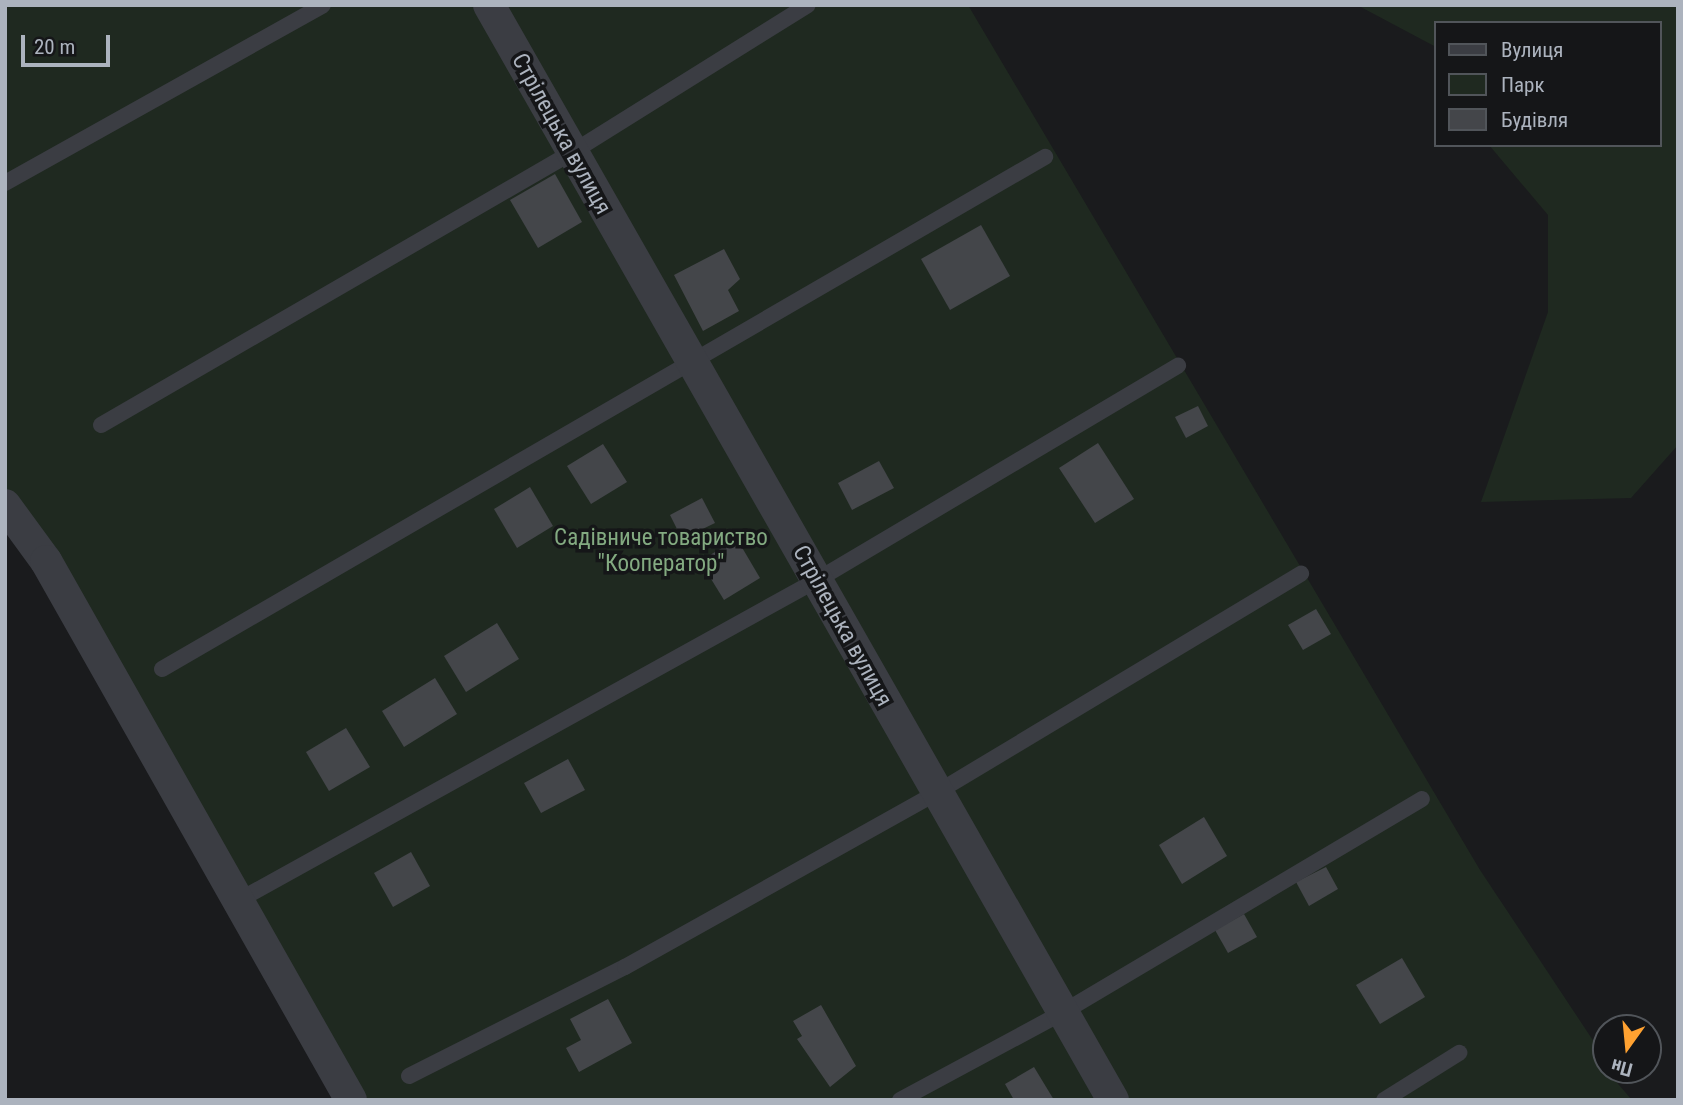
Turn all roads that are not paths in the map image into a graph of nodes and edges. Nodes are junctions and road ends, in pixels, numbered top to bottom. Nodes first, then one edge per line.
1 (323, 5) edge
2 (489, 5) edge
3 (808, 5) edge
4 (570, 153) junction
5 (1045, 157) dead end
6 (5, 183) edge
7 (693, 366) junction
8 (1178, 366) dead end
9 (101, 425) dead end
10 (5, 505) edge
11 (1301, 574) dead end
12 (817, 579) junction
13 (162, 669) dead end
14 (936, 793) junction
15 (1422, 799) dead end
16 (241, 900) junction
17 (1065, 1011) junction
18 (1459, 1053) dead end
19 (409, 1076) dead end
20 (351, 1100) edge
21 (900, 1100) edge
22 (1113, 1100) edge
23 (1384, 1100) edge

1 - 6 lane
2 - 4 street, Стрілецька вулиця
3 - 4 lane
4 - 7 street, Стрілецька вулиця
4 - 9 lane
5 - 7 lane
7 - 12 street, Стрілецька вулиця
7 - 13 lane
8 - 12 lane
10 - 16 street
11 - 14 lane
12 - 14 street, Стрілецька вулиця
12 - 16 lane
14 - 17 street, Стрілецька вулиця
14 - 19 lane
15 - 17 lane
16 - 20 street
17 - 21 lane
17 - 22 street, Стрілецька вулиця
18 - 23 lane

